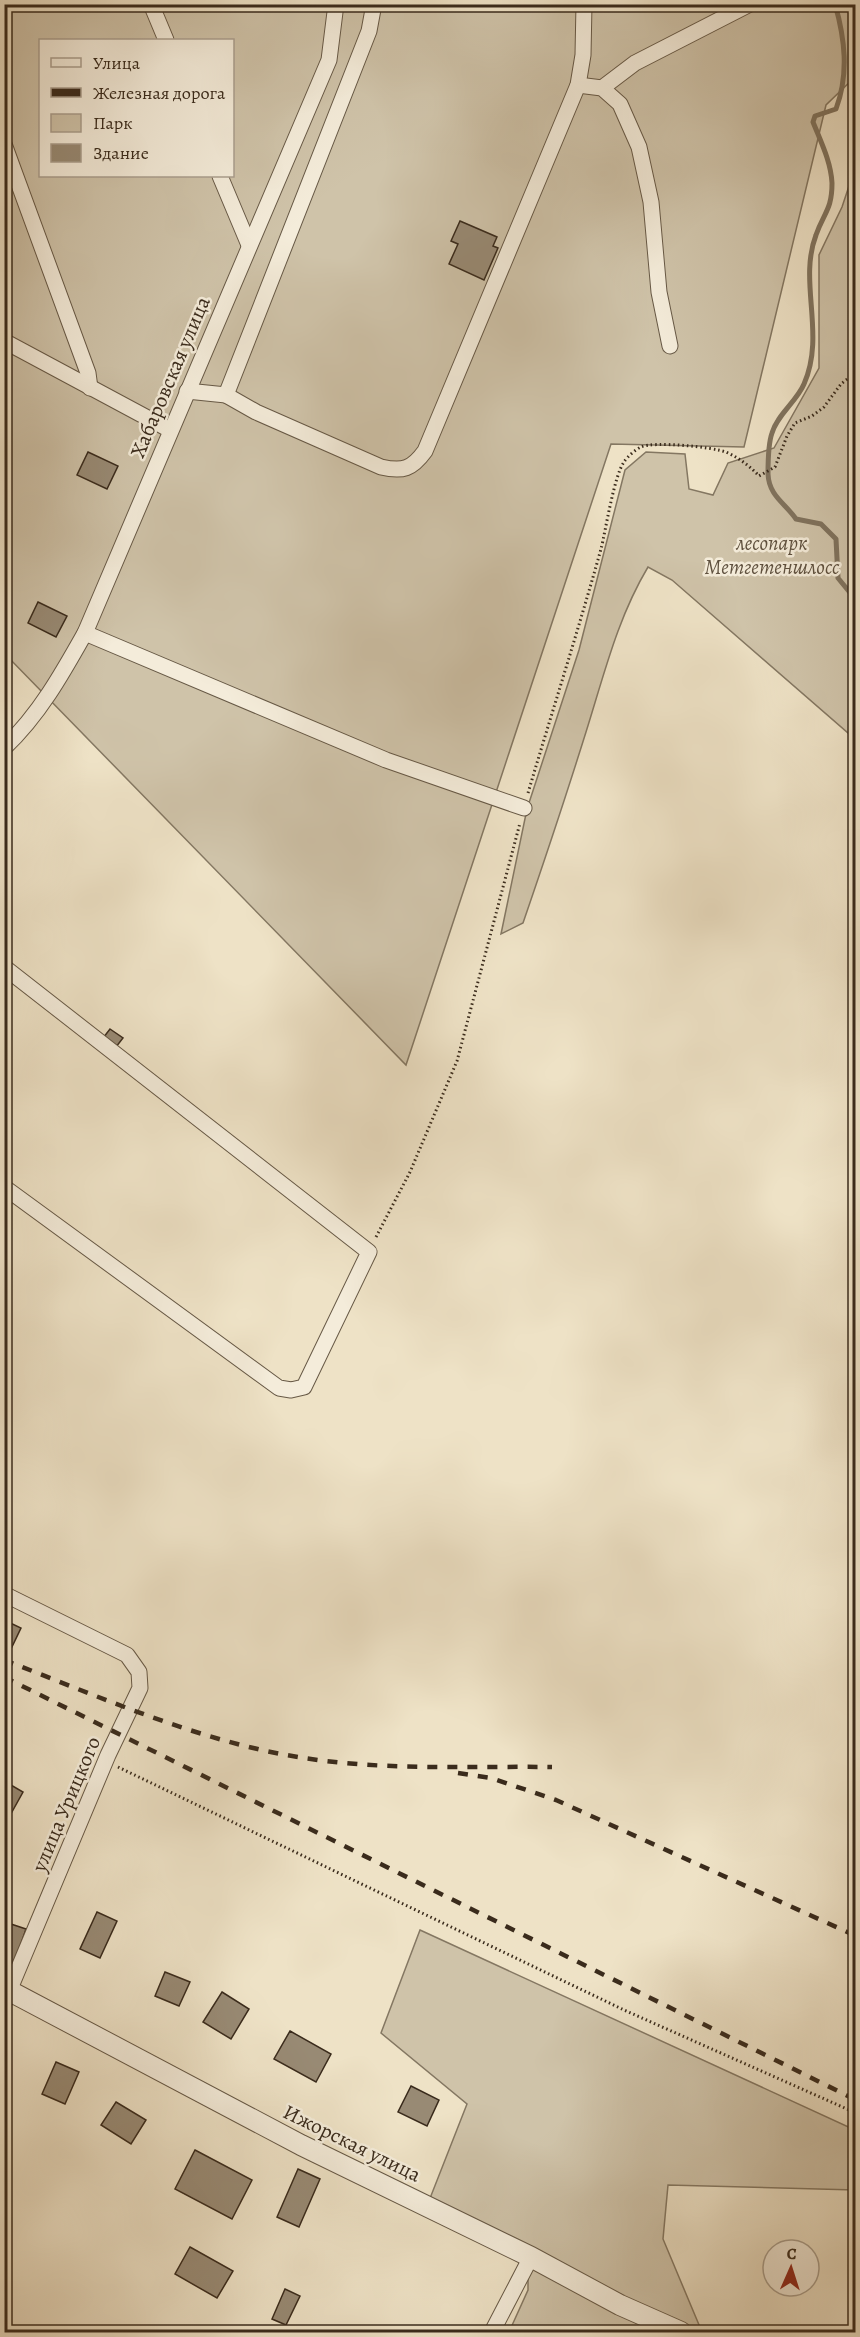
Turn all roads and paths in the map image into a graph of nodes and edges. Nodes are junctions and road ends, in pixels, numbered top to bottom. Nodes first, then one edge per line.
1 (151, 4) edge
2 (336, 4) edge
3 (374, 4) edge
4 (584, 4) edge
5 (750, 4) edge
6 (165, 39) edge
7 (578, 85) junction
8 (602, 88) junction
9 (4, 144) edge
10 (220, 177) edge
11 (249, 245) junction
12 (4, 341) edge
13 (670, 346) dead end
14 (855, 372) edge
15 (90, 388) junction
16 (187, 391) junction
17 (226, 395) junction
18 (170, 430) junction
19 (86, 633) junction
20 (4, 748) edge
21 (524, 808) junction
22 (4, 967) edge
23 (4, 1188) edge
24 (369, 1251) junction
25 (4, 1594) edge
26 (106, 1761) junction
27 (6, 1994) edge
28 (855, 2113) edge
29 (531, 2257) junction
30 (492, 2332) edge
31 (681, 2332) edge

1 - 6 street
2 - 11 street, Хабаровская улица
3 - 17 street
4 - 7 street
5 - 8 street
7 - 8 street
7 - 17 street
8 - 13 street
9 - 15 street
10 - 11 street
11 - 16 street, Хабаровская улица
12 - 15 street
14 - 21 path
15 - 18 street
16 - 17 street
16 - 18 street, Хабаровская улица
18 - 19 street, Хабаровская улица
19 - 20 street, Хабаровская улица
19 - 21 street
21 - 24 path
22 - 24 street
23 - 24 street
25 - 26 street, улица Урицкого
26 - 27 street, улица Урицкого
26 - 28 path
27 - 29 street, Ижорская улица
29 - 30 street
29 - 31 street, Ижорская улица

